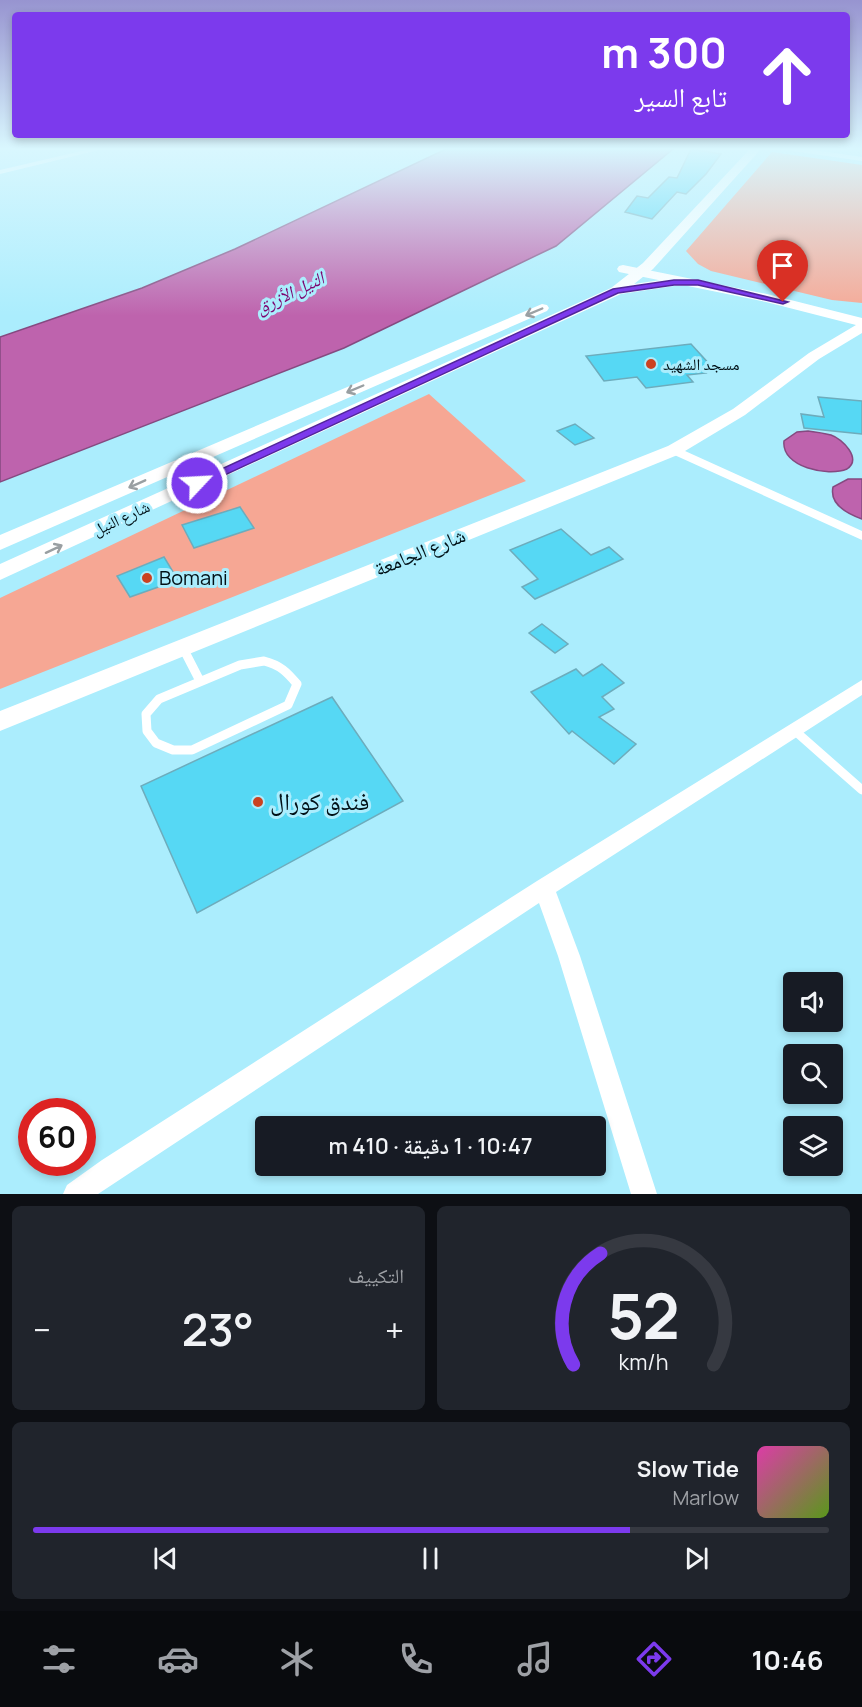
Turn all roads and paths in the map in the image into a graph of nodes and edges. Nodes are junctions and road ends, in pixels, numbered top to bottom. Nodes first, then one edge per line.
1 (695, 205) edge
2 (699, 205) edge
3 (680, 223) junction
4 (670, 258) junction
5 (636, 268) junction
6 (694, 279) junction
7 (616, 291) junction
8 (822, 307) junction
9 (862, 307) edge
10 (862, 313) edge
11 (862, 322) edge
12 (499, 327) junction
13 (862, 327) edge
14 (519, 336) junction
15 (843, 337) junction
16 (862, 343) edge
17 (823, 351) junction
18 (674, 450) junction
19 (862, 536) edge
20 (0, 543) edge
21 (0, 573) edge
22 (183, 648) junction
23 (200, 681) junction
24 (862, 686) edge
25 (0, 721) edge
26 (794, 730) junction
27 (862, 790) edge
28 (544, 888) junction
29 (76, 1194) edge
30 (644, 1194) edge

1 - 3 main road, شارع النيل
2 - 3 main road, شارع النيل
3 - 4 main road, شارع النيل
3 - 5 main road, شارع النيل
4 - 5 main road, شارع النيل
4 - 6 main road
5 - 6 main road
5 - 7 main road, شارع النيل
5 -> 12 main road, شارع النيل
6 - 7 main road
6 - 8 main road
7 - 14 main road, شارع النيل
8 - 9 main road
8 - 10 main road
8 - 11 main road
8 - 15 main road
12 - 14 main road
12 -> 20 main road, شارع النيل
13 - 15 main road, شارع الجامعة
21 -> 14 main road, شارع النيل
15 - 17 main road, شارع الجامعة
16 - 17 main road, شارع الجامعة
17 - 18 main road, شارع الجامعة
18 - 19 street
18 - 22 main road, شارع الجامعة
22 - 23 lane
22 - 25 main road, شارع الجامعة
23 - 23 lane
24 - 26 street
26 - 27 lane
26 - 28 street
28 - 29 street
28 - 30 street

